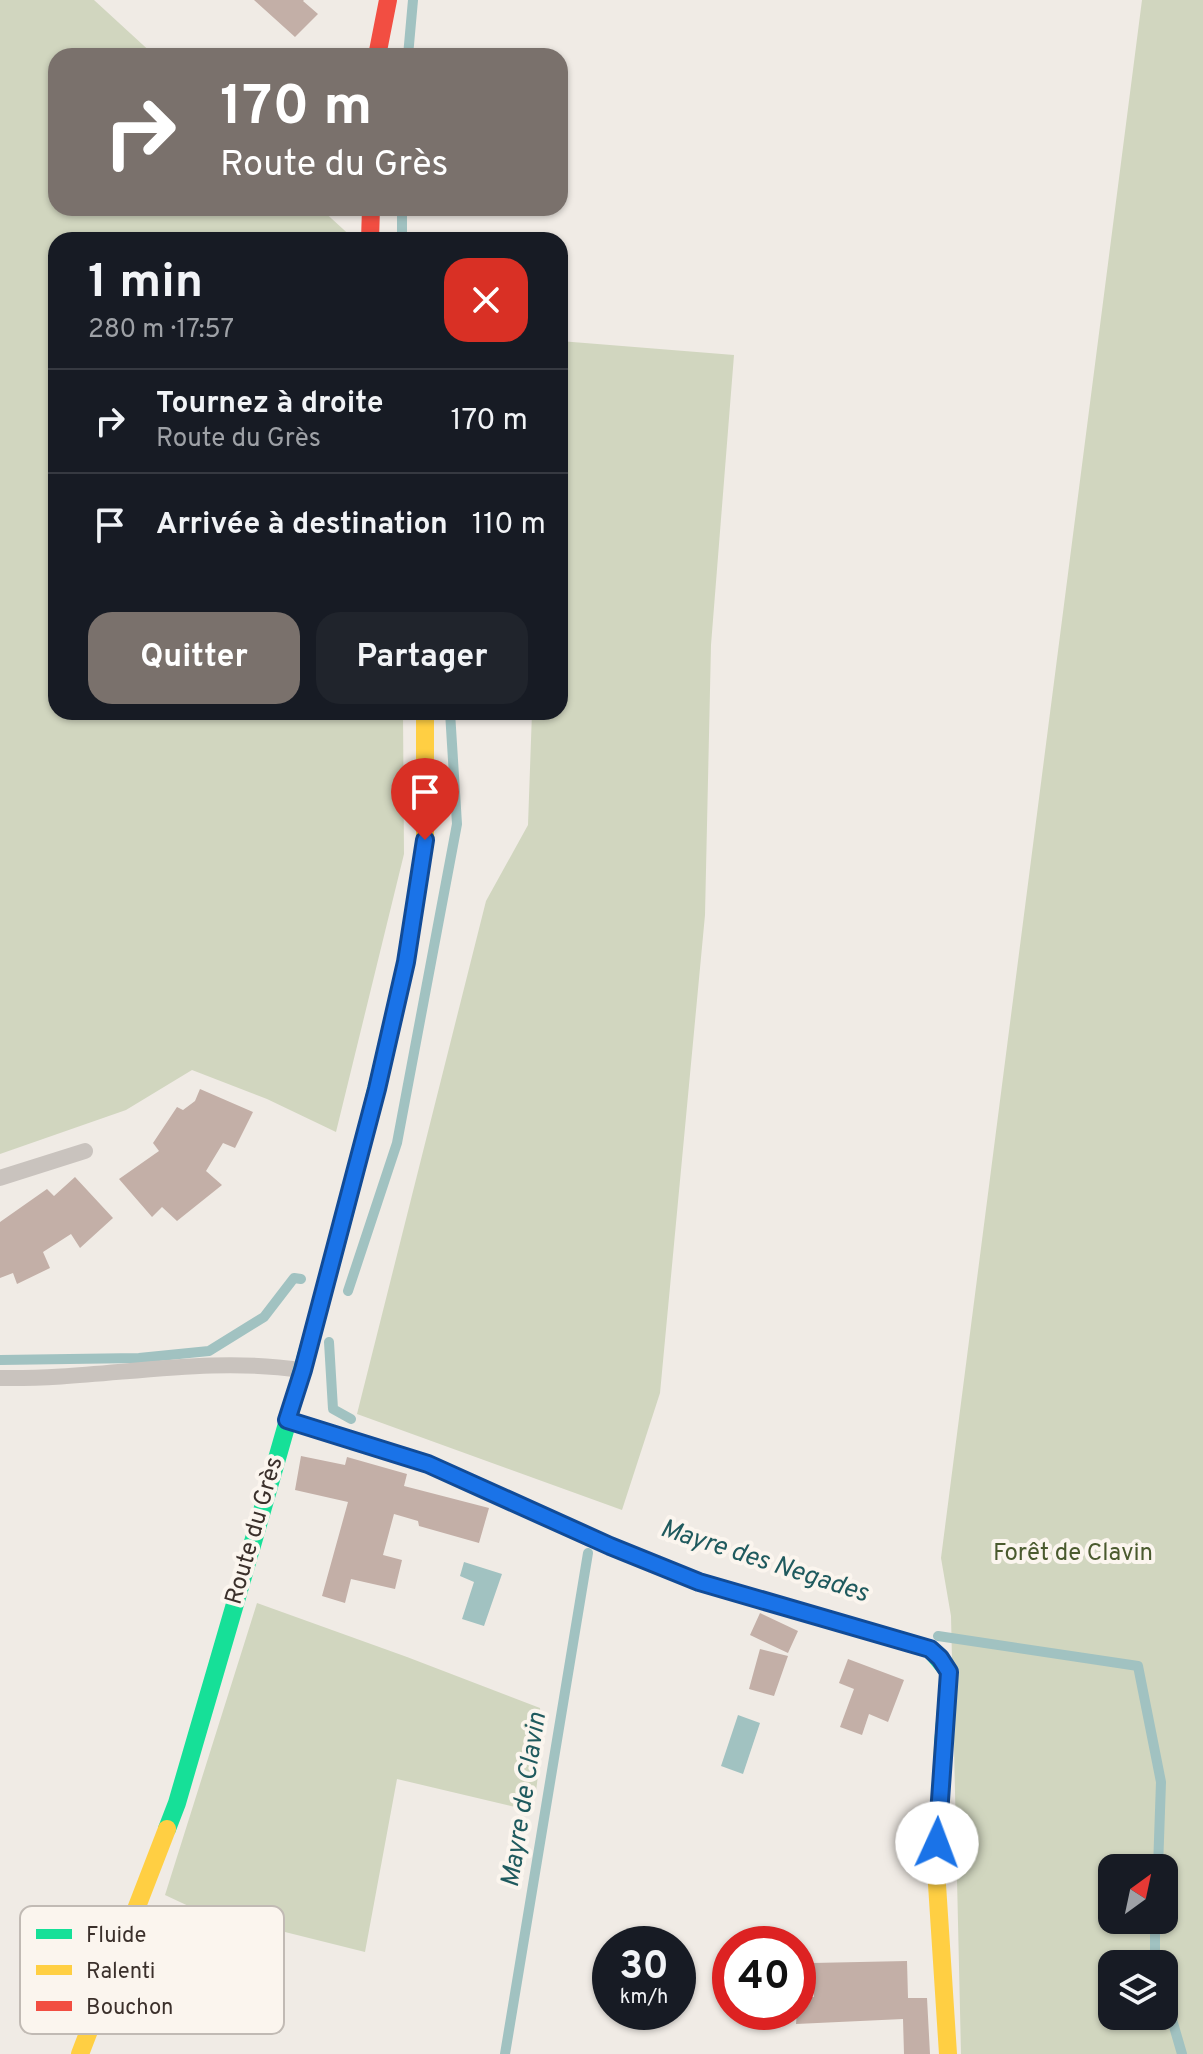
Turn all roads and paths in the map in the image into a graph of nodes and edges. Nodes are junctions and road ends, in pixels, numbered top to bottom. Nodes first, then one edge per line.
1 (388, 0) edge
2 (379, 48) edge
3 (425, 720) edge
4 (85, 1151) dead end
5 (0, 1178) edge
6 (303, 1370) junction
7 (0, 1378) edge
8 (287, 1420) junction
9 (137, 1906) edge
10 (88, 2034) edge
11 (80, 2054) edge
12 (948, 2054) edge

1 - 2 street
3 - 6 street, Route du Grès
4 - 5 lane
6 - 7 lane
6 - 8 street, Route du Grès
8 - 9 street, Route du Grès
8 - 12 street
10 - 11 street, Route du Grès

